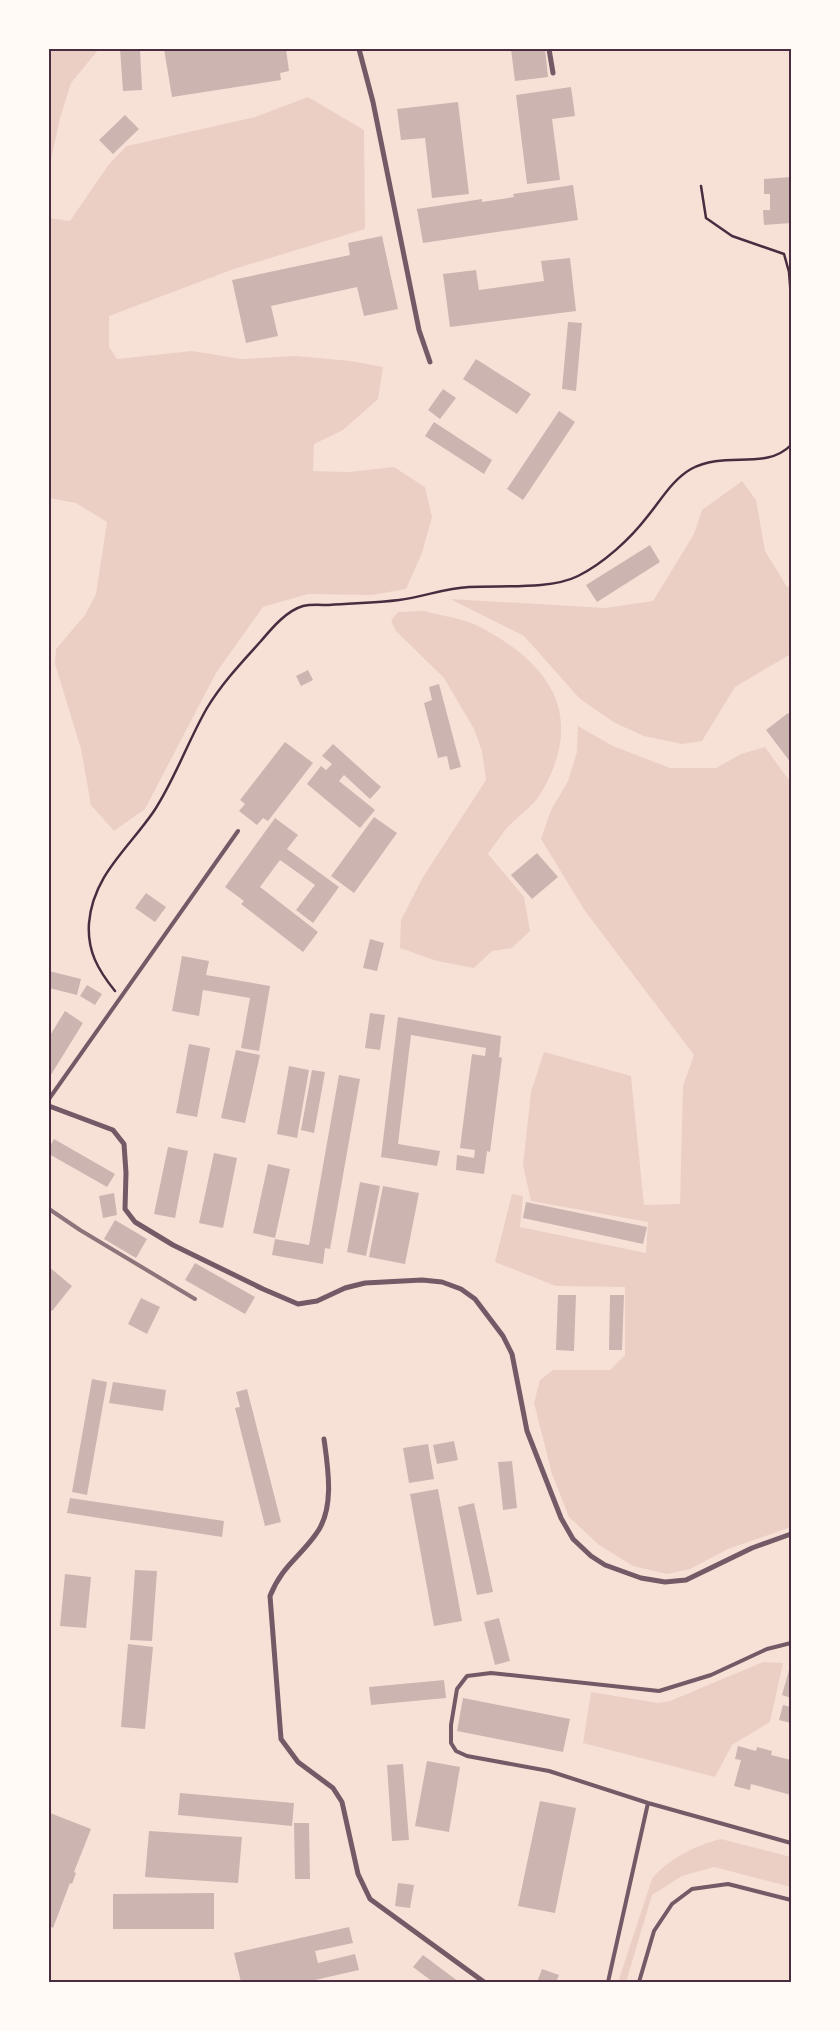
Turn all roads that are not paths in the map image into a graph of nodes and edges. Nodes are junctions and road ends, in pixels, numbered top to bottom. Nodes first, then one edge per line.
1 (359, 49) edge
2 (549, 49) edge
3 (553, 73) dead end
4 (430, 362) dead end
5 (238, 831) dead end
6 (49, 1099) edge
7 (49, 1106) edge
8 (324, 1439) dead end
9 (791, 1534) edge
10 (791, 1643) edge
11 (648, 1802) junction
12 (791, 1843) edge
13 (791, 1900) edge
14 (484, 1982) edge
15 (608, 1982) edge
16 (639, 1982) edge

1 - 4 street
2 - 3 street
5 - 6 lane
7 - 9 street
8 - 14 street
10 - 11 lane
11 - 12 lane
11 - 15 lane
13 - 16 lane

